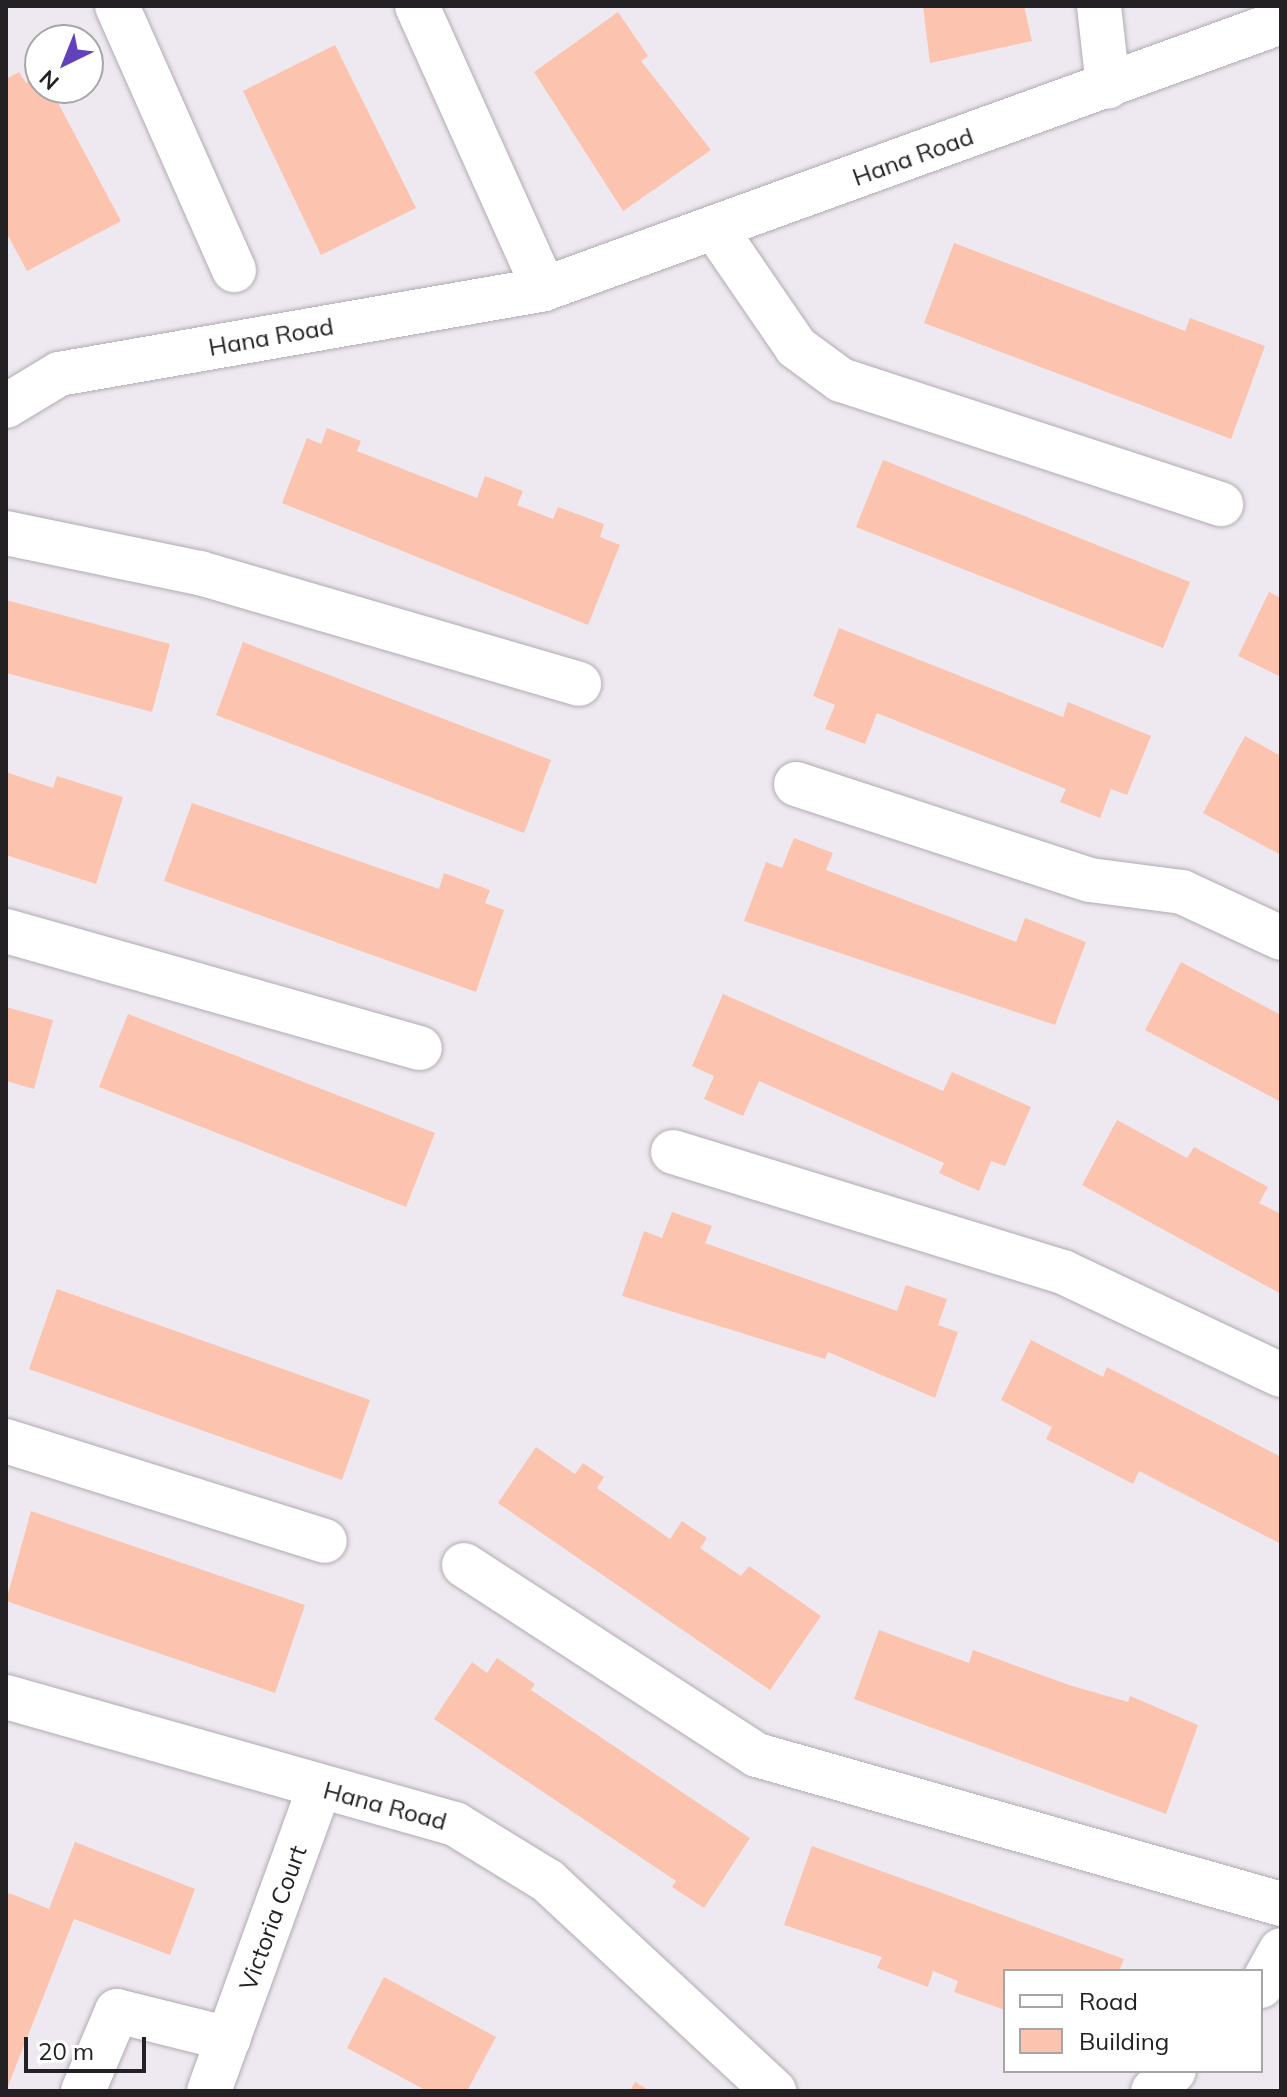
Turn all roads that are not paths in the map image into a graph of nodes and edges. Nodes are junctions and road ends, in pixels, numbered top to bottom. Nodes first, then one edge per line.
1 (117, 6) edge
2 (417, 6) edge
3 (1099, 6) edge
4 (1281, 22) edge
5 (1108, 86) junction
6 (716, 230) junction
7 (234, 270) dead end
8 (544, 289) junction
9 (6, 406) edge
10 (1221, 504) dead end
11 (6, 533) edge
12 (579, 684) dead end
13 (796, 784) dead end
14 (6, 931) edge
15 (1281, 938) edge
16 (420, 1048) dead end
17 (673, 1152) dead end
18 (1281, 1375) edge
19 (6, 1441) edge
20 (325, 1541) dead end
21 (464, 1565) dead end
22 (6, 1697) edge
23 (319, 1789) junction
24 (1281, 1904) edge
25 (1281, 1950) edge
26 (1263, 1982) edge
27 (1172, 2073) edge
28 (223, 2074) edge
29 (83, 2091) edge
30 (774, 2091) edge
31 (1153, 2091) edge

1 - 7 street
2 - 8 street
3 - 5 street
4 - 5 street, Hana Road
5 - 6 street, Hana Road
6 - 8 street, Hana Road
6 - 10 street
8 - 9 street, Hana Road
11 - 12 street
13 - 15 street
14 - 16 street
17 - 18 street
19 - 20 street
21 - 24 street
22 - 23 street, Hana Road
23 - 28 street, Victoria Court
23 - 30 street, Hana Road
25 - 26 street
27 - 31 street
28 - 29 street

